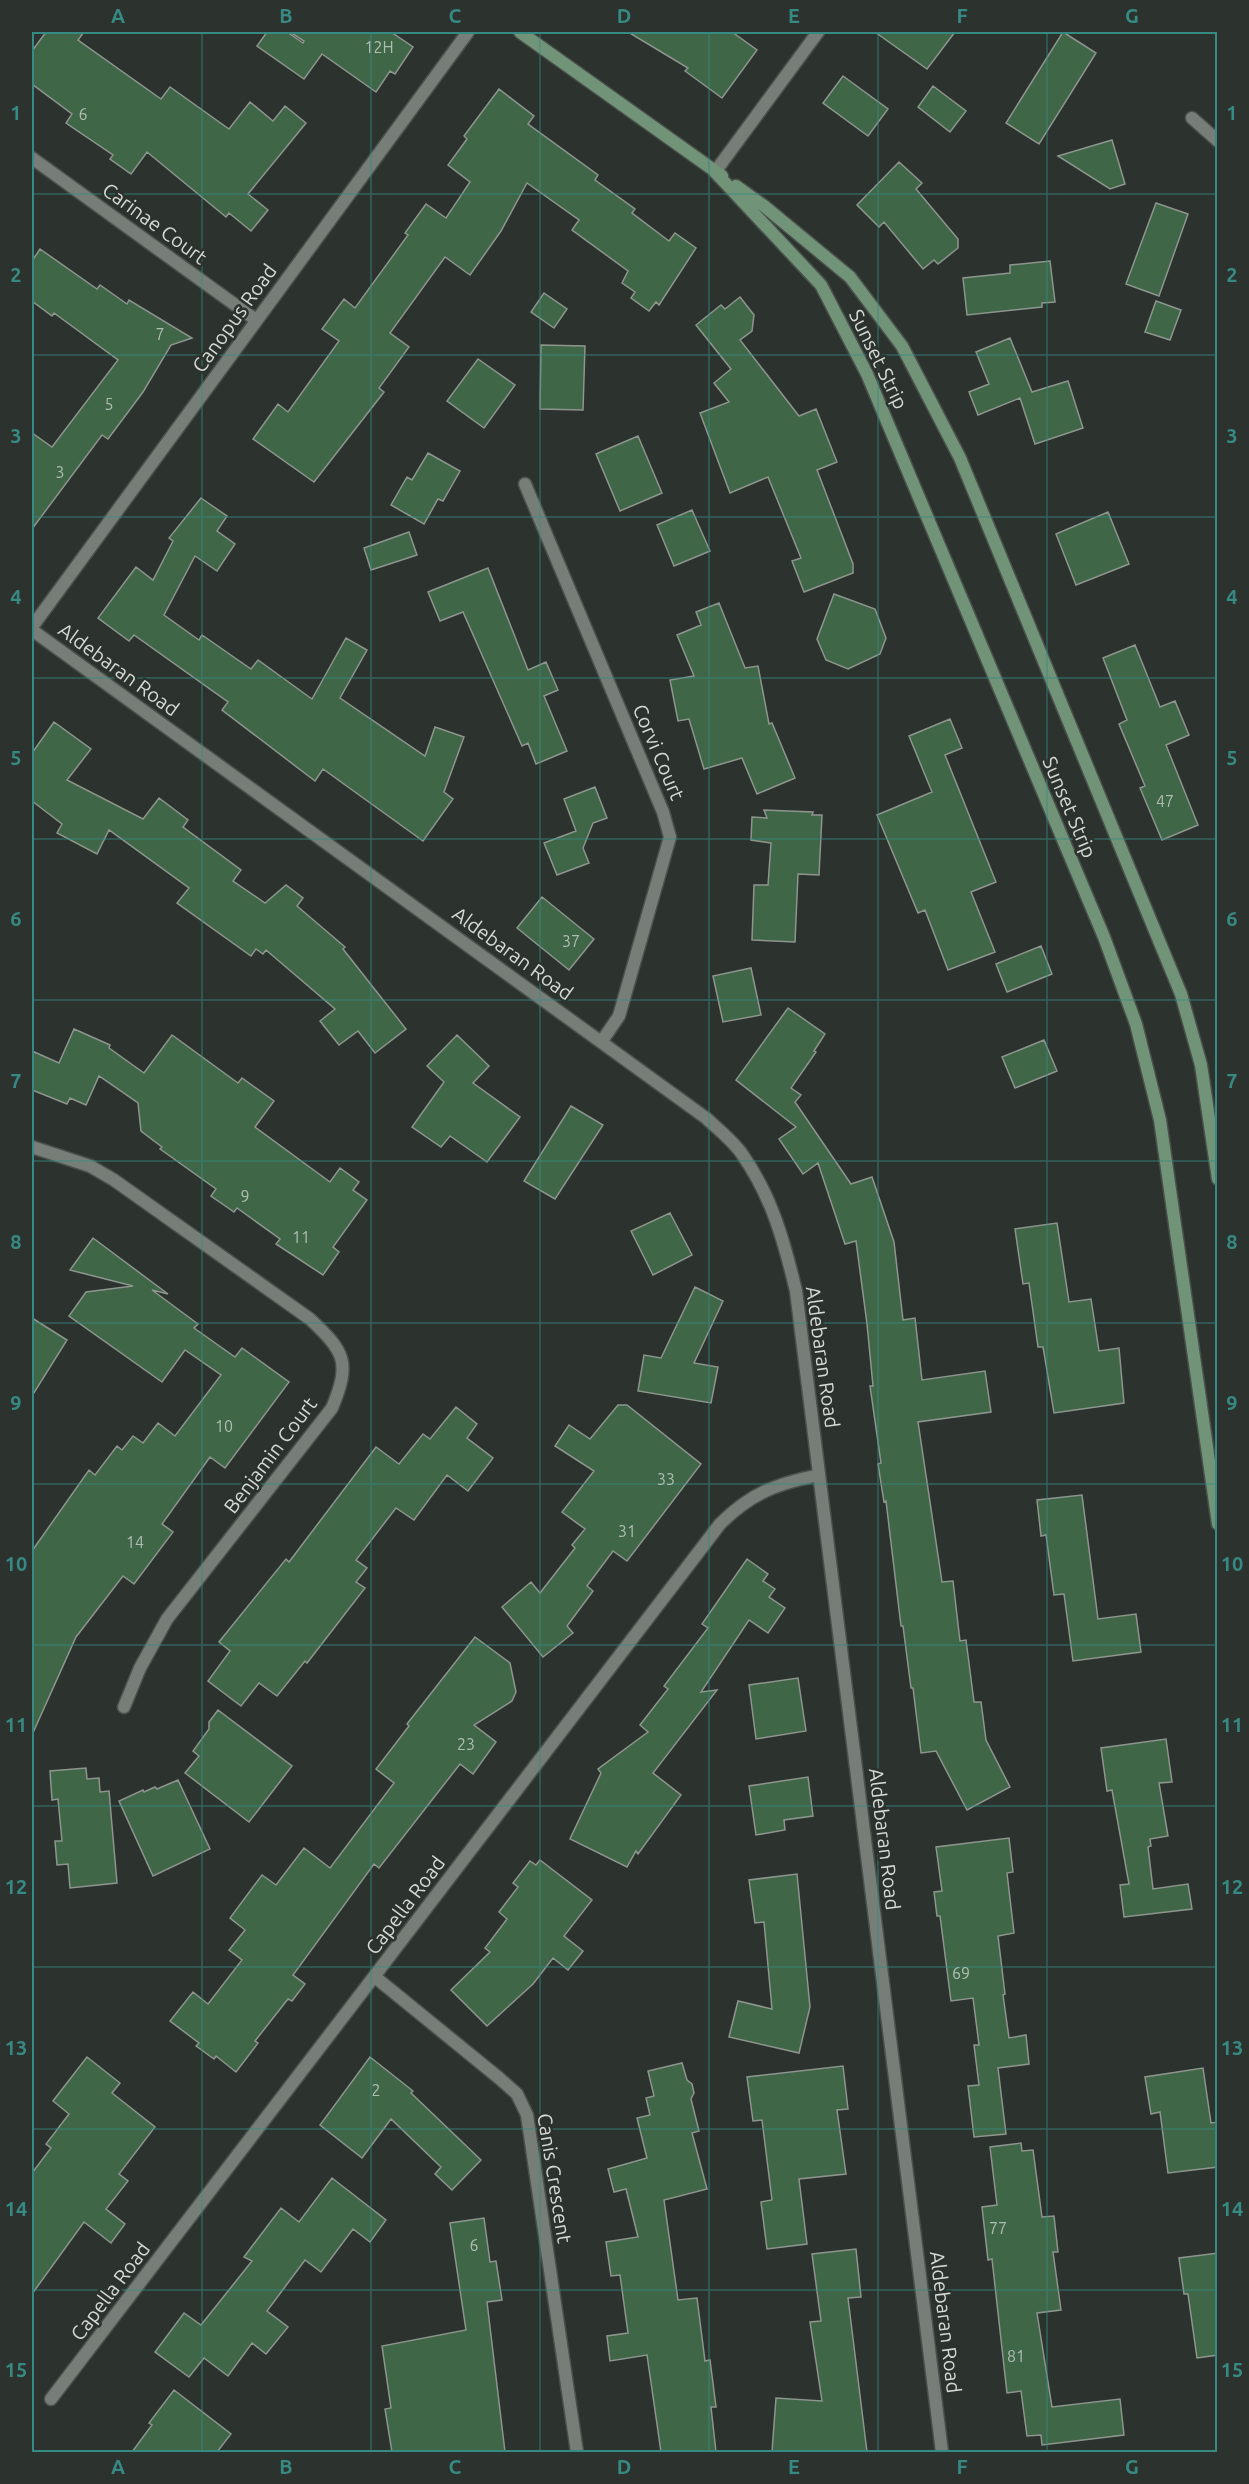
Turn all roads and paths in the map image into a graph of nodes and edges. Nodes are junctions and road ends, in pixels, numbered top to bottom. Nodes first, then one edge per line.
1 (468, 32) edge
2 (520, 32) edge
3 (818, 32) edge
4 (1192, 118) dead end
5 (1218, 141) edge
6 (32, 158) edge
7 (715, 172) junction
8 (256, 321) junction
9 (525, 484) dead end
10 (32, 629) edge
11 (602, 1041) junction
12 (32, 1147) edge
13 (1218, 1179) edge
14 (819, 1475) junction
15 (1218, 1524) edge
16 (124, 1707) dead end
17 (375, 1977) junction
18 (51, 2399) dead end
19 (577, 2452) edge
20 (942, 2452) edge

1 - 8 street, Canopus Road
2 - 7 street, Sunset Strip
3 - 7 street
4 - 5 street
6 - 8 street, Carinae Court
7 - 13 street, Sunset Strip
7 - 15 street, Sunset Strip
8 - 10 street, Canopus Road
9 - 11 street, Corvi Court
10 - 11 street, Aldebaran Road
11 - 14 street, Aldebaran Road
12 - 16 street, Benjamin Court
14 - 17 street, Capella Road
14 - 20 street, Aldebaran Road
17 - 18 street, Capella Road
17 - 19 street, Canis Crescent

